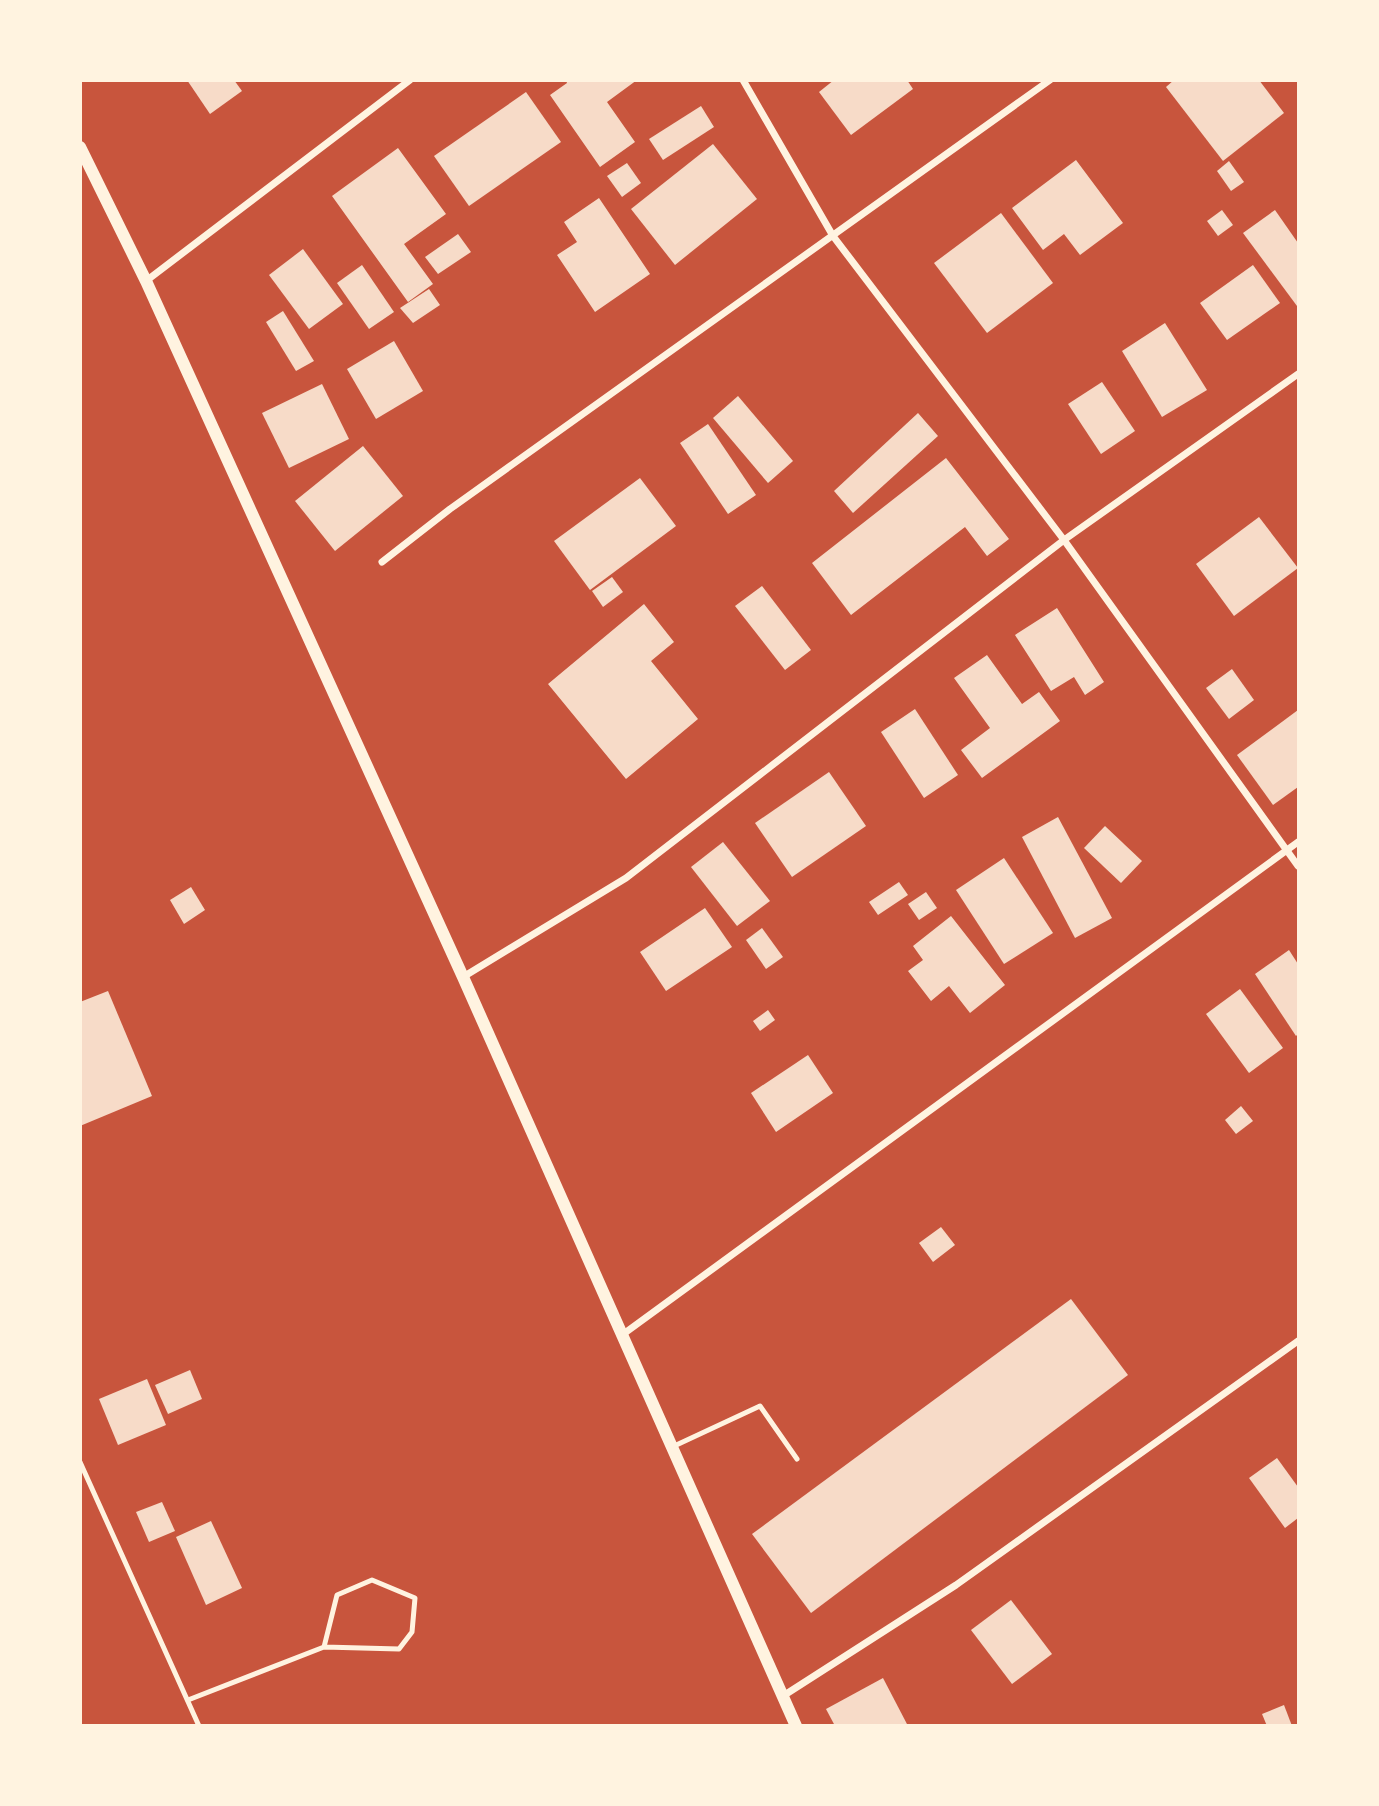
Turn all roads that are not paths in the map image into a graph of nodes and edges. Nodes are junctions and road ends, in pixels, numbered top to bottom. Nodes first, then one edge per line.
1 (410, 80) edge
2 (743, 80) edge
3 (1050, 80) edge
4 (80, 147) edge
5 (833, 236) junction
6 (146, 281) junction
7 (1298, 374) edge
8 (1064, 540) junction
9 (382, 562) dead end
10 (1298, 842) edge
11 (1287, 850) junction
12 (1298, 866) edge
13 (463, 977) junction
14 (622, 1335) junction
15 (1298, 1341) edge
16 (672, 1447) junction
17 (797, 1459) dead end
18 (80, 1462) edge
19 (324, 1647) junction
20 (783, 1696) junction
21 (188, 1700) junction
22 (199, 1726) edge
23 (796, 1726) edge

1 - 6 street
2 - 5 street
3 - 5 street
4 - 6 street
5 - 8 street
5 - 9 street
6 - 13 street
7 - 8 street
8 - 11 street
8 - 13 street
10 - 11 street
11 - 12 street
11 - 14 street
13 - 14 street
14 - 16 street
15 - 20 street
16 - 17 lane
16 - 20 street
18 - 21 lane
19 - 19 lane
19 - 21 lane
20 - 23 street
21 - 22 lane

